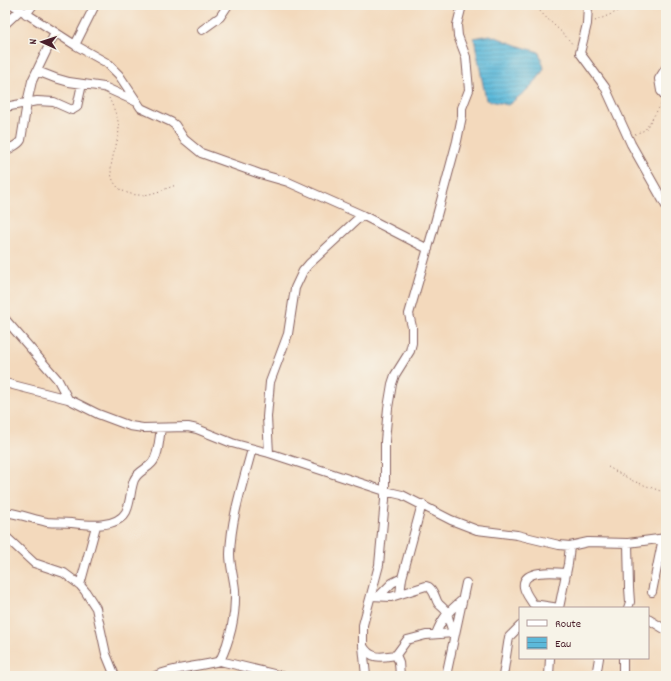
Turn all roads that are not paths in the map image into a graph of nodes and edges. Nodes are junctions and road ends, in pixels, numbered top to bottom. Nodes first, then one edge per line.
1 (33, 5) edge
2 (95, 5) edge
3 (228, 5) edge
4 (462, 5) edge
5 (588, 5) edge
6 (19, 9) edge
7 (5, 24) edge
8 (202, 30) dead end
9 (55, 33) junction
10 (75, 45) junction
11 (666, 68) edge
12 (37, 71) junction
13 (82, 84) junction
14 (666, 97) edge
15 (136, 102) junction
16 (27, 103) junction
17 (5, 108) edge
18 (5, 152) edge
19 (666, 206) edge
20 (362, 215) junction
21 (428, 249) junction
22 (5, 319) edge
23 (5, 383) edge
24 (68, 399) junction
25 (161, 428) junction
26 (252, 449) junction
27 (269, 453) junction
28 (385, 491) junction
29 (422, 504) junction
30 (5, 512) edge
31 (96, 526) junction
32 (5, 536) edge
33 (664, 538) edge
34 (628, 543) junction
35 (570, 546) junction
36 (566, 573) junction
37 (402, 578) junction
38 (466, 583) dead end
39 (80, 585) junction
40 (652, 592) dead end
41 (400, 594) junction
42 (375, 596) junction
43 (461, 601) junction
44 (532, 606) edge
45 (546, 607) edge
46 (559, 607) edge
47 (629, 607) edge
48 (447, 613) junction
49 (649, 620) edge
50 (519, 627) edge
51 (666, 630) edge
52 (454, 633) junction
53 (436, 634) junction
54 (363, 646) junction
55 (396, 655) junction
56 (550, 659) edge
57 (599, 659) edge
58 (623, 659) edge
59 (220, 661) junction
60 (115, 676) edge
61 (155, 676) edge
62 (282, 676) edge
63 (366, 676) edge
64 (400, 676) edge
65 (446, 676) edge
66 (503, 676) edge
67 (549, 676) edge
68 (596, 676) edge
69 (623, 676) edge

1 - 6 street
2 - 10 street
3 - 8 street
4 - 21 street
5 - 19 street
6 - 7 street
6 - 9 street
9 - 10 street
9 - 12 street
10 - 15 street
11 - 14 street
12 - 13 street
12 - 16 street
13 - 15 street
13 - 16 street
15 - 20 street
16 - 17 street
16 - 18 street
20 - 21 street
20 - 27 street
21 - 28 street
22 - 24 street
23 - 24 street
24 - 25 street
25 - 26 street
25 - 31 street
26 - 27 street
26 - 59 street
27 - 28 street
28 - 29 street
28 - 42 street
29 - 35 street
29 - 37 street
30 - 31 street
31 - 39 street
32 - 39 street
33 - 34 street
33 - 40 street
34 - 35 street
34 - 47 street
35 - 36 street
36 - 44 street
36 - 46 street
37 - 41 street
37 - 42 street
38 - 43 street
39 - 60 street
41 - 42 street
41 - 48 street
42 - 54 street
43 - 48 street
43 - 52 street
44 - 45 street
48 - 52 street
48 - 53 street
49 - 51 street
50 - 66 street
52 - 53 street
52 - 65 street
53 - 55 street
54 - 55 street
54 - 63 street
55 - 64 street
56 - 67 street
57 - 68 street
58 - 69 street
59 - 61 street
59 - 62 street

